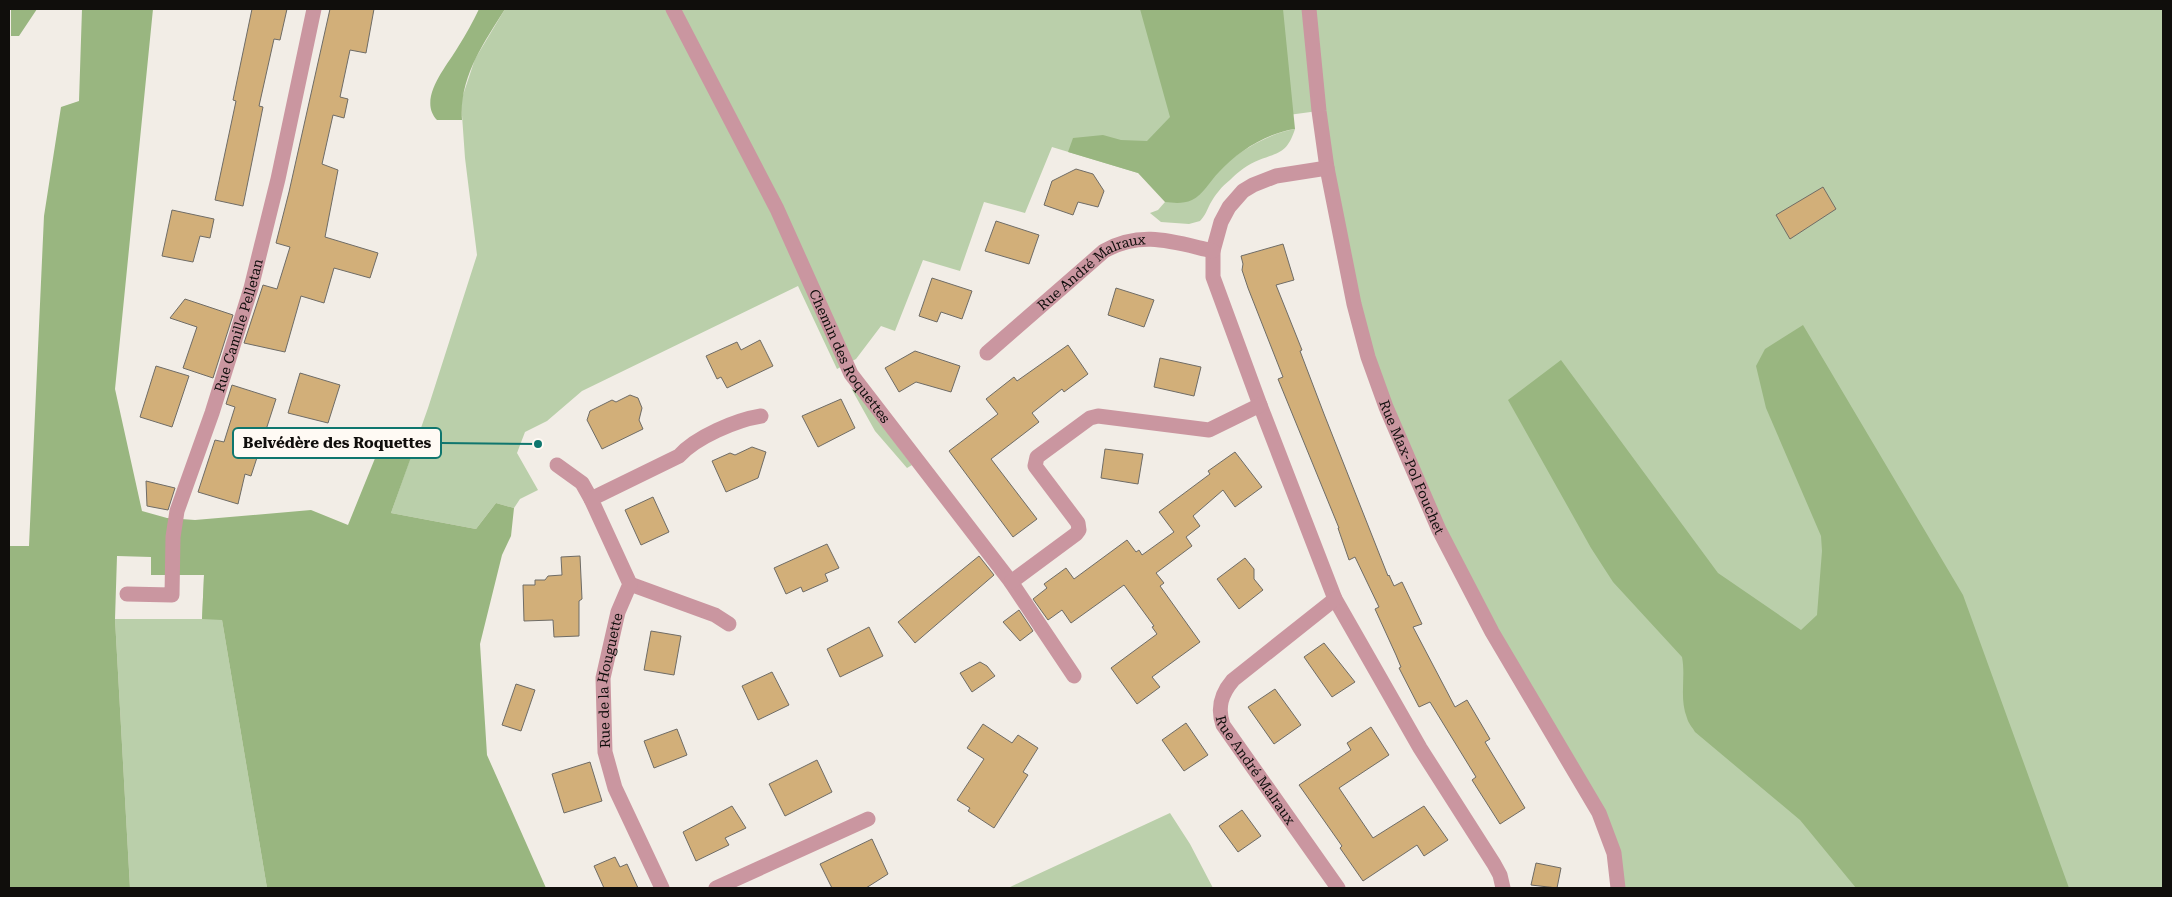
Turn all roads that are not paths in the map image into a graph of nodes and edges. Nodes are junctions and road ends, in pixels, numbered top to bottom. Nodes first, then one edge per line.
1 (314, 9) edge
2 (673, 9) edge
3 (1309, 9) edge
4 (1326, 168) junction
5 (1213, 251) junction
6 (987, 354) dead end
7 (1260, 406) junction
8 (761, 416) dead end
9 (557, 465) dead end
10 (591, 499) junction
11 (1011, 582) junction
12 (630, 584) junction
13 (127, 594) dead end
14 (1335, 599) junction
15 (729, 624) dead end
16 (1074, 676) dead end
17 (868, 819) dead end
18 (662, 888) edge
19 (716, 888) edge
20 (1338, 888) edge
21 (1503, 888) edge
22 (1618, 888) edge

1 - 13 street, Rue Camille Pelletan
2 - 11 street, Chemin des Roquettes
3 - 4 street, Rue Max-Pol Fouchet
4 - 5 street
4 - 22 street, Rue Max-Pol Fouchet
5 - 6 street, Rue André Malraux
5 - 7 street
7 - 11 street
7 - 14 street
8 - 10 street
9 - 10 street
10 - 12 street
11 - 16 street, Chemin des Roquettes
12 - 15 street
12 - 18 street, Rue de la Houguette
14 - 20 street, Rue André Malraux
14 - 21 street
17 - 19 street

